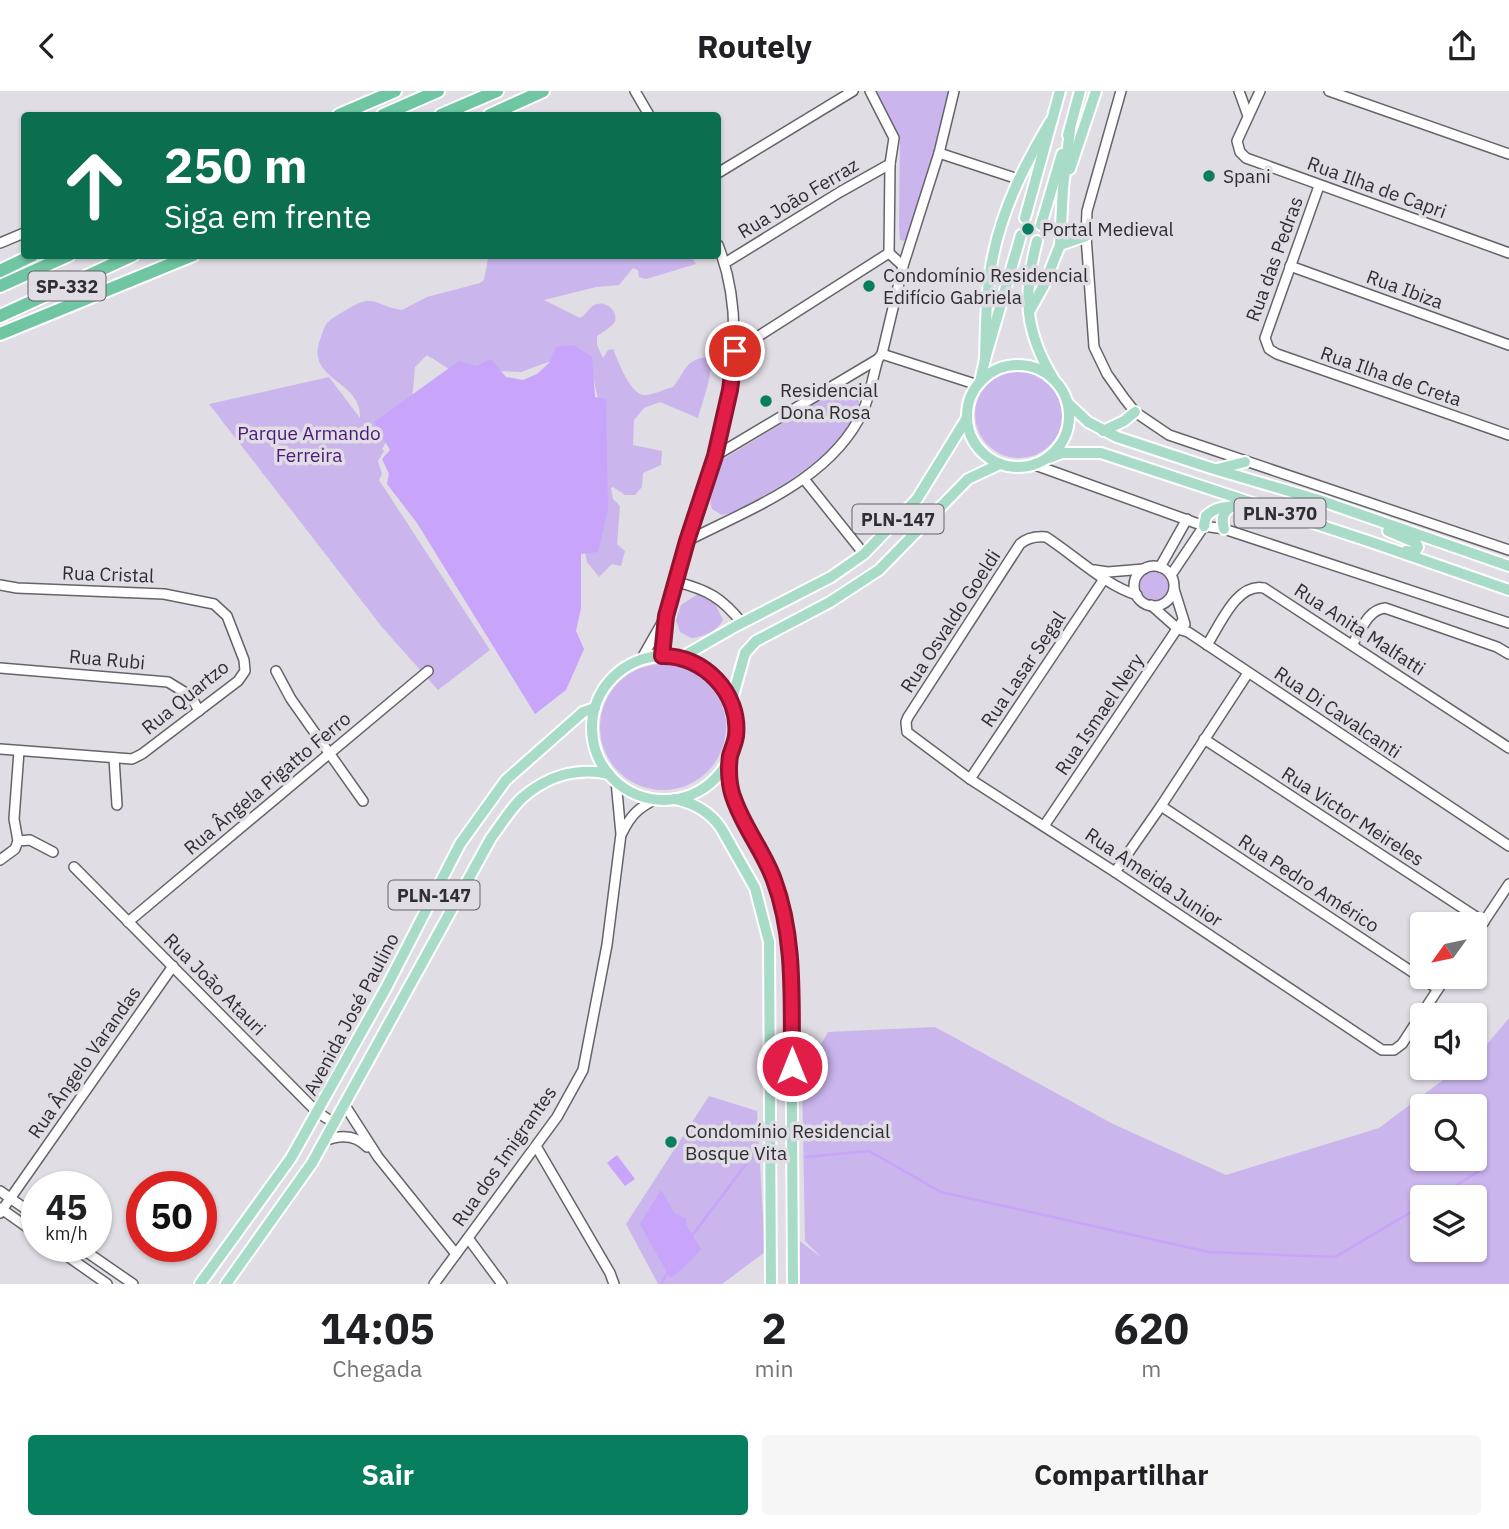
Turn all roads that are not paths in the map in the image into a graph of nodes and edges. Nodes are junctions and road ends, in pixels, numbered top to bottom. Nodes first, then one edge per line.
1 (395, 91) edge
2 (438, 91) edge
3 (497, 91) edge
4 (543, 91) edge
5 (635, 91) edge
6 (853, 91) edge
7 (870, 91) edge
8 (954, 91) edge
9 (1060, 91) edge
10 (1080, 91) edge
11 (1096, 91) edge
12 (1121, 91) edge
13 (1239, 91) edge
14 (1261, 91) edge
15 (1329, 91) edge
16 (346, 112) edge
17 (390, 112) edge
18 (449, 112) edge
19 (497, 112) edge
20 (647, 112) edge
21 (1248, 116) junction
22 (1050, 122) junction
23 (1070, 130) junction
24 (939, 153) junction
25 (1509, 154) edge
26 (891, 164) junction
27 (721, 171) edge
28 (1018, 179) junction
29 (1319, 186) junction
30 (1063, 188) junction
31 (1026, 218) dead end
32 (1041, 225) dead end
33 (21, 234) edge
34 (1021, 236) dead end
35 (1086, 236) junction
36 (1037, 241) dead end
37 (0, 243) edge
38 (1060, 245) junction
39 (889, 253) junction
40 (1509, 253) edge
41 (721, 254) edge
42 (25, 259) edge
43 (60, 259) edge
44 (124, 259) edge
45 (183, 259) edge
46 (724, 263) junction
47 (903, 266) junction
48 (1290, 266) junction
49 (0, 271) edge
50 (0, 286) edge
51 (1029, 312) junction
52 (0, 316) edge
53 (0, 334) edge
54 (1266, 344) joint
55 (1509, 345) edge
56 (735, 351) junction
57 (880, 357) junction
58 (985, 359) junction
59 (1054, 380) junction
60 (979, 383) junction
61 (1068, 403) junction
62 (1135, 412) junction
63 (967, 418) junction
64 (1103, 431) junction
65 (1509, 435) edge
66 (715, 456) junction
67 (1049, 458) junction
68 (1245, 462) junction
69 (1000, 464) junction
70 (1035, 465) junction
71 (1214, 469) junction
72 (804, 479) junction
73 (1319, 500) junction
74 (1232, 506) junction
75 (1275, 512) junction
76 (1187, 519) junction
77 (1204, 526) junction
78 (1224, 529) junction
79 (687, 541) junction
80 (1371, 542) junction
81 (1509, 550) edge
82 (864, 554) junction
83 (1509, 566) edge
84 (1160, 567) junction
85 (1093, 569) junction
86 (1144, 569) junction
87 (1171, 575) junction
88 (1104, 579) junction
89 (677, 582) junction
90 (0, 585) edge
91 (1174, 589) junction
92 (1509, 590) edge
93 (1137, 595) junction
94 (214, 604) joint
95 (1150, 605) junction
96 (666, 616) junction
97 (742, 623) junction
98 (1509, 623) edge
99 (1180, 625) junction
100 (1207, 645) junction
101 (1352, 645) junction
102 (1509, 653) edge
103 (662, 656) junction
104 (682, 657) junction
105 (642, 659) junction
106 (0, 668) edge
107 (276, 671) dead end
108 (428, 671) dead end
109 (1248, 673) junction
110 (594, 708) junction
111 (200, 711) junction
112 (734, 711) junction
113 (905, 726) joint
114 (1204, 739) junction
115 (1509, 748) edge
116 (0, 749) edge
117 (19, 751) junction
118 (330, 754) junction
119 (114, 758) junction
120 (730, 758) junction
121 (613, 778) junction
122 (970, 779) junction
123 (656, 799) junction
124 (675, 799) junction
125 (363, 800) dead end
126 (117, 805) dead end
127 (1161, 807) junction
128 (1044, 826) junction
129 (621, 834) junction
130 (18, 841) junction
131 (1509, 846) edge
132 (53, 852) dead end
133 (0, 860) edge
134 (74, 867) dead end
135 (1115, 872) junction
136 (1509, 884) edge
137 (433, 897) junction
138 (450, 910) junction
139 (426, 911) junction
140 (1469, 912) edge
141 (1488, 916) edge
142 (444, 921) junction
143 (128, 922) junction
144 (173, 966) junction
145 (1410, 971) edge
146 (1437, 989) edge
147 (344, 1104) junction
148 (317, 1112) junction
149 (334, 1123) junction
150 (324, 1141) junction
151 (536, 1146) junction
152 (379, 1157) junction
153 (268, 1189) junction
154 (0, 1191) edge
155 (10, 1198) junction
156 (284, 1201) junction
157 (21, 1206) edge
158 (1, 1210) edge
159 (21, 1223) edge
160 (468, 1238) junction
161 (456, 1254) junction
162 (76, 1262) edge
163 (101, 1262) edge
164 (79, 1264) joint
165 (614, 1283) edge
166 (107, 1284) edge
167 (132, 1284) edge
168 (200, 1284) edge
169 (226, 1284) edge
170 (434, 1284) edge
171 (502, 1284) edge
172 (771, 1284) edge
173 (793, 1284) edge

1 - 16 highway
2 - 17 highway
3 - 18 highway
4 - 19 highway
5 - 20 street
6 - 27 street
7 - 26 street
8 - 24 street
9 - 22 main road
10 - 23 main road
11 - 30 main road
12 - 35 street
13 - 21 street
14 - 21 street
15 - 25 street
21 - 29 street, Rua Ilha de Capri
22 - 28 main road
22 - 31 main road
23 - 30 main road
23 - 32 main road
24 - 28 street
24 - 47 street
26 - 39 street
26 - 46 street, Rua João Ferraz
28 - 58 main road
29 - 40 street, Rua Ilha de Capri
29 - 48 street, Rua das Pedras
30 - 38 main road
33 - 37 street
34 - 58 main road
35 - 38 main road
35 - 62 street
36 - 51 main road
38 - 51 main road
39 - 47 street
39 - 56 street
41 - 46 street
42 - 49 highway
43 - 50 highway, SP-332
44 - 52 highway, SP-332
45 - 53 highway
46 - 56 street
47 - 57 street
48 - 54 street, Rua das Pedras
48 - 55 street, Rua Ibiza
51 - 59 main road
54 - 65 street, Rua Ilha de Creta
56 - 66 street
57 - 60 street
57 - 66 street
57 - 72 street
58 - 60 main road
59 - 60 main road
59 - 61 main road, PLN-370
60 - 63 main road
61 - 64 main road, PLN-370
61 - 67 main road
62 - 64 main road
62 - 68 street
63 - 69 main road
63 - 82 main road, PLN-147
64 - 71 main road, PLN-370
66 - 79 street
67 - 70 main road, PLN-370
67 - 75 main road, PLN-370
68 - 71 main road
68 - 81 street
69 - 70 main road, PLN-370
69 - 112 main road, PLN-147
70 - 76 street
71 - 73 main road, PLN-370
72 - 79 street
72 - 82 street
73 - 80 main road
73 - 83 main road, PLN-370
74 - 75 main road
74 - 77 main road
74 - 78 main road
75 - 80 main road, PLN-370
76 - 77 street
76 - 84 street
77 - 78 street
77 - 87 street
78 - 98 street
79 - 89 street
80 - 92 main road, PLN-370
82 - 97 main road, PLN-147
84 - 86 street
84 - 87 street
85 - 86 street
85 - 88 street
85 - 113 street, Rua Osvaldo Goeldi
86 - 93 street
87 - 91 street
88 - 93 street
88 - 122 street, Rua Lasar Segal
89 - 96 street
89 - 97 street
90 - 94 street, Rua Cristal
91 - 95 street
91 - 99 street
93 - 95 street
94 - 111 street, Rua Quartzo
95 - 99 street, Rua Di Cavalcanti
96 - 103 street
96 - 105 street
97 - 104 main road, PLN-147
99 - 100 street, Rua Di Cavalcanti
99 - 128 street, Rua Ismael Nery
100 - 101 street, Rua Anita Malfatti
100 - 109 street, Rua Di Cavalcanti
101 - 102 street
101 - 115 street, Rua Anita Malfatti
103 - 104 main road
103 - 105 main road
104 - 112 main road
105 - 110 main road
106 - 111 street, Rua Rubi
107 - 118 street
108 - 118 street, Rua Ângela Pigatto Ferro
109 - 114 street
109 - 131 street, Rua Di Cavalcanti
110 - 121 main road
110 - 137 main road, Avenida José Paulino / PLN-147
111 - 119 street, Rua Quartzo
112 - 120 main road
113 - 122 street, Rua Ameida Junior
114 - 127 street
114 - 140 street, Rua Victor Meireles
116 - 117 street, Rua Quartzo
117 - 119 street, Rua Quartzo
117 - 130 street
118 - 125 street
118 - 143 street, Rua Ângela Pigatto Ferro
119 - 126 street
120 - 124 main road
120 - 173 main road
121 - 123 main road
121 - 129 street, Rua dos Imigrantes
121 - 138 main road, Avenida José Paulino / PLN-147
122 - 128 street, Rua Ameida Junior
123 - 124 main road
123 - 129 street, Rua dos Imigrantes
124 - 172 main road
127 - 135 street
127 - 145 street, Rua Pedro Américo
128 - 135 street, Rua Ameida Junior
129 - 151 street, Rua dos Imigrantes
130 - 132 street
130 - 133 street
134 - 143 street, Rua João Atauri
135 - 146 street, Rua Ameida Junior
136 - 141 street
137 - 138 main road
137 - 139 main road, Avenida José Paulino / PLN-147
138 - 142 main road, Avenida José Paulino / PLN-147
139 - 142 main road
139 - 148 main road, Avenida José Paulino / PLN-147
142 - 147 main road, Avenida José Paulino / PLN-147
143 - 144 street, Rua João Atauri
144 - 148 street, Rua João Atauri
144 - 155 street, Rua Ângelo Varandas
147 - 149 main road, Avenida José Paulino / PLN-147
147 - 152 street
148 - 149 street, Rua João Atauri
148 - 153 main road, Avenida José Paulino / PLN-147
149 - 150 main road, Avenida José Paulino / PLN-147
150 - 152 street
150 - 156 main road, Avenida José Paulino / PLN-147
151 - 160 street, Rua dos Imigrantes
151 - 165 street
152 - 161 street
153 - 156 main road
153 - 168 main road, Avenida José Paulino / PLN-147
154 - 155 street
155 - 157 street
155 - 158 street, Rua Ângelo Varandas
156 - 169 main road, Avenida José Paulino / PLN-147
158 - 159 street
160 - 161 street, Rua dos Imigrantes
160 - 171 street
161 - 170 street, Rua dos Imigrantes
162 - 164 street
163 - 167 street
164 - 166 street

